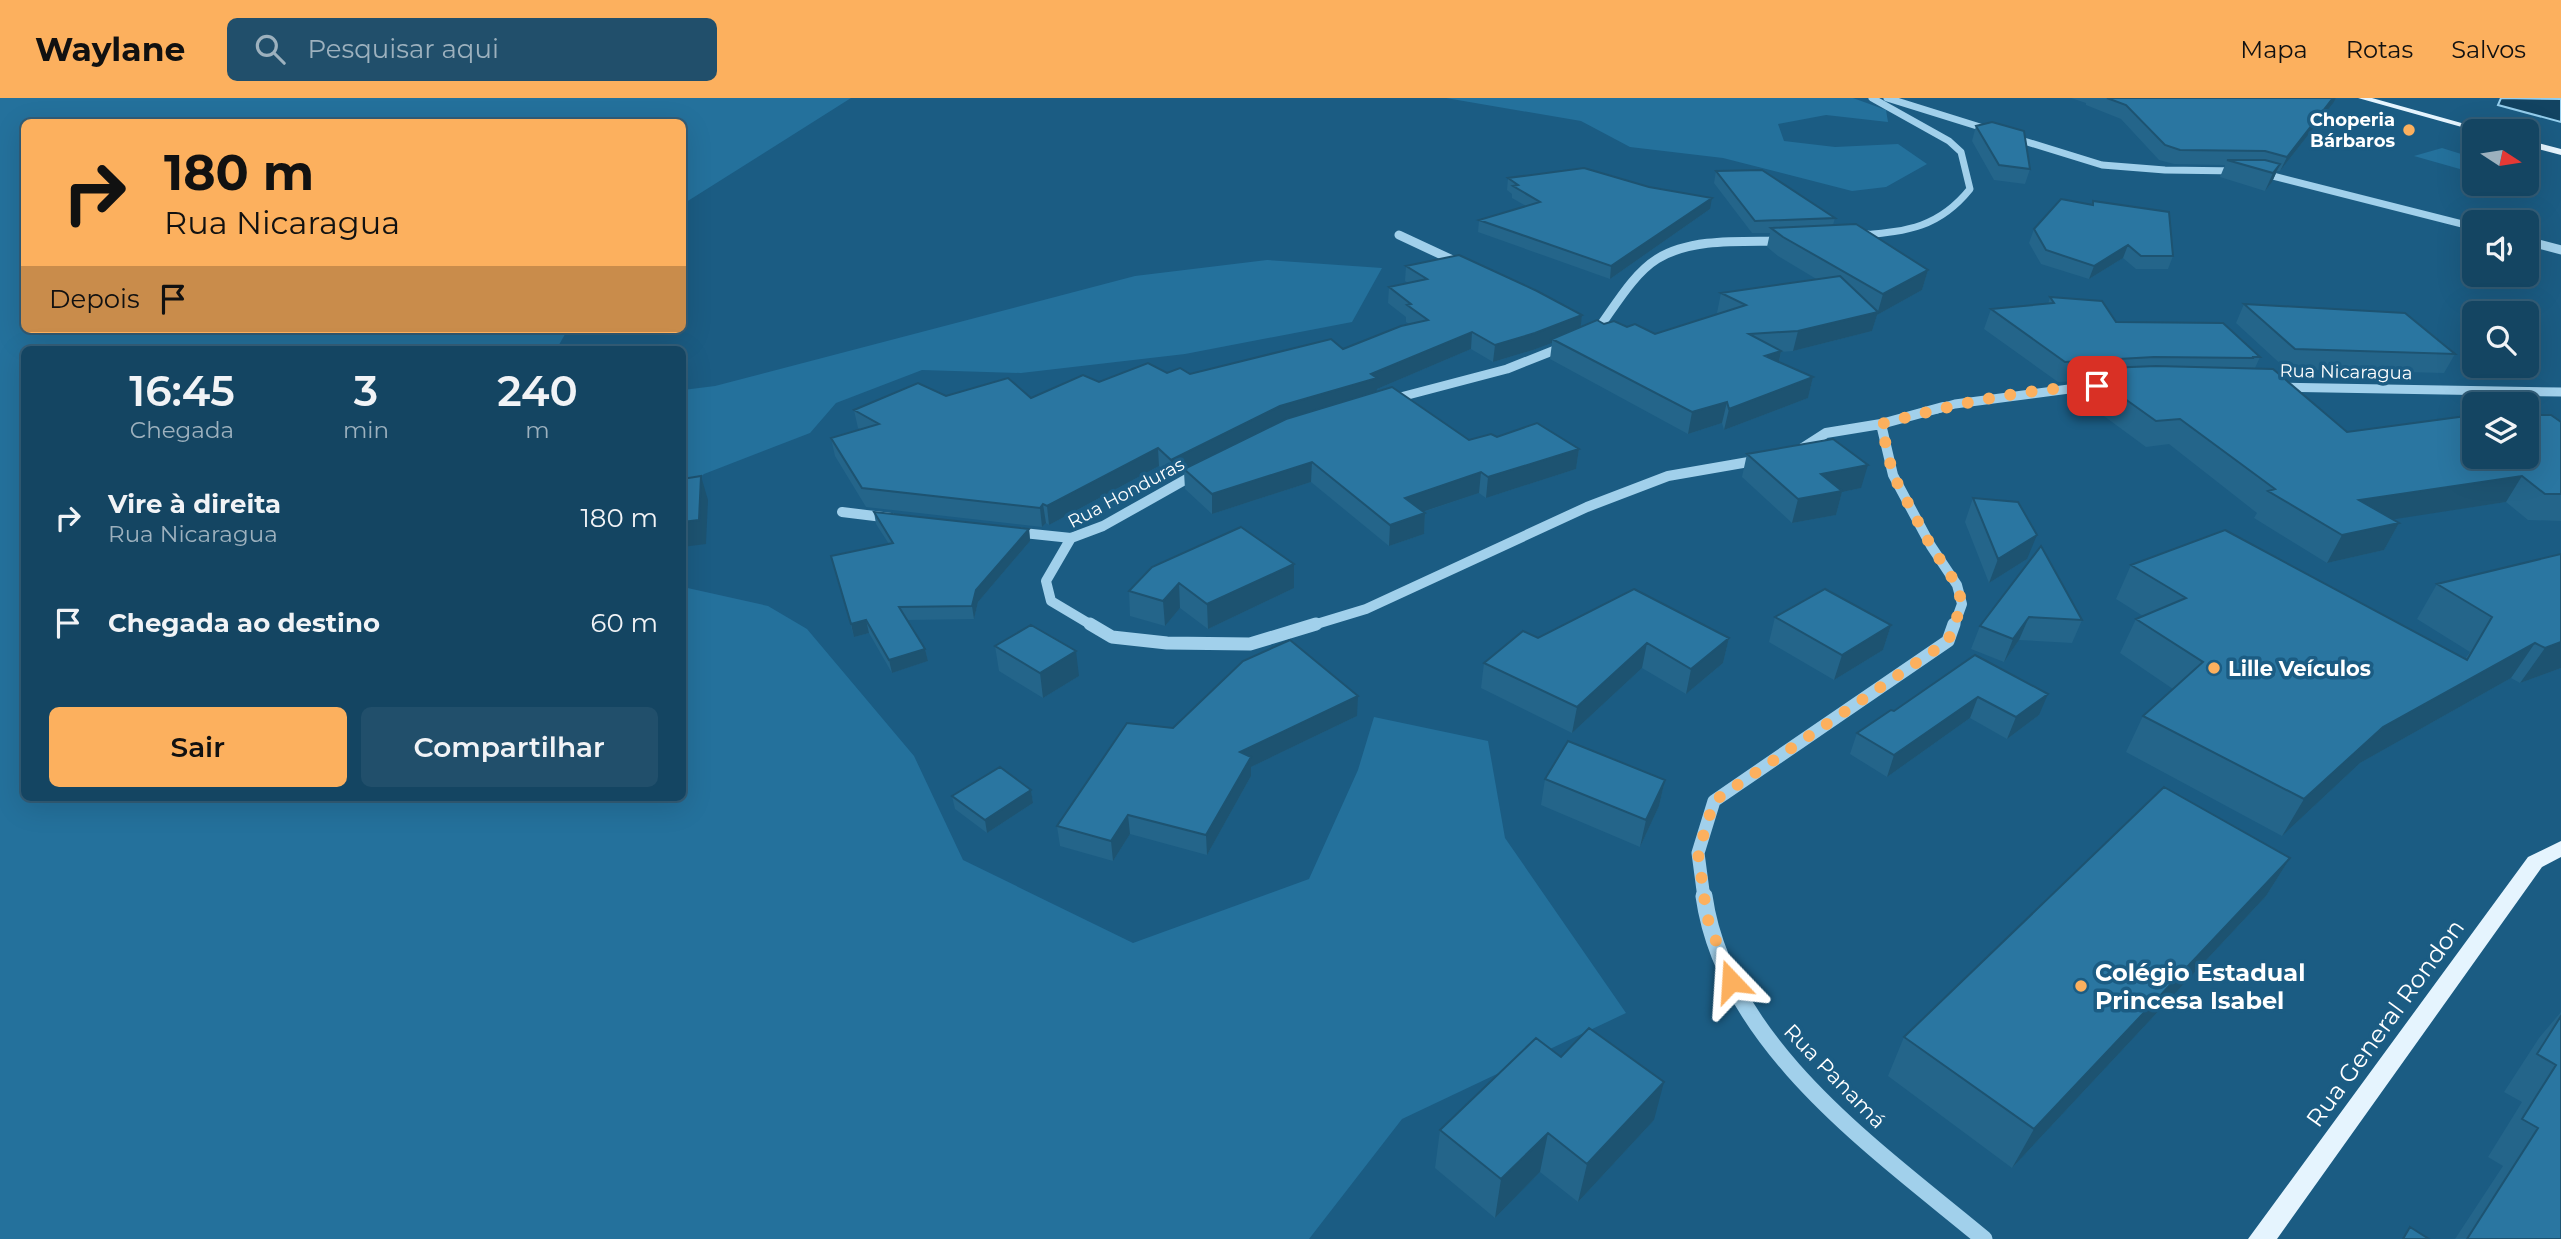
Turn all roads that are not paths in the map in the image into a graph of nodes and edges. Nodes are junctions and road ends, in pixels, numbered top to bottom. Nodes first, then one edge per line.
1 (1872, 98) edge
2 (1887, 98) edge
3 (2362, 98) edge
4 (2462, 125) edge
5 (2539, 146) edge
6 (2561, 152) edge
7 (2462, 225) edge
8 (1399, 235) dead end
9 (1849, 236) edge
10 (1798, 240) edge
11 (2539, 244) edge
12 (2561, 250) edge
13 (1474, 270) edge
14 (1586, 323) edge
15 (1598, 329) junction
16 (2097, 386) edge
17 (2271, 387) edge
18 (2561, 393) edge
19 (1371, 404) edge
20 (1881, 424) junction
21 (1793, 455) edge
22 (1768, 459) edge
23 (1207, 467) edge
24 (842, 512) dead end
25 (910, 520) edge
26 (1004, 531) edge
27 (1071, 538) junction
28 (2561, 848) edge
29 (1984, 1239) edge
30 (2261, 1239) edge

1 - 9 street
2 - 7 street
3 - 4 main road
5 - 6 main road
8 - 13 street
10 - 15 street
11 - 12 street
14 - 15 street
15 - 19 street
16 - 20 street
17 - 18 street, Rua Nicaragua
20 - 21 street
20 - 29 street, Rua Panamá
22 - 27 street, Rua Honduras
23 - 27 street, Rua Honduras
24 - 25 street
26 - 27 street
28 - 30 main road, Rua General Rondon

